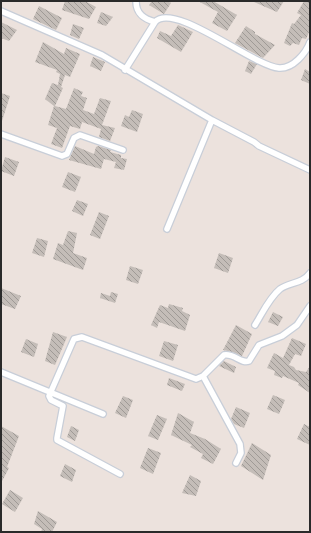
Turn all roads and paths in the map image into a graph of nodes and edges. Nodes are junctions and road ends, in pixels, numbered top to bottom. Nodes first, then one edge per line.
1 (136, 1) edge
2 (1, 11) edge
3 (155, 22) junction
4 (310, 42) edge
5 (125, 70) junction
6 (212, 120) junction
7 (1, 134) edge
8 (124, 150) dead end
9 (310, 170) edge
10 (167, 229) dead end
11 (310, 273) edge
12 (310, 306) edge
13 (255, 325) dead end
14 (1, 372) edge
15 (202, 376) junction
16 (50, 392) junction
17 (103, 414) dead end
18 (236, 463) dead end
19 (120, 474) dead end

1 - 3 street
2 - 5 street
3 - 4 street
3 - 5 street
5 - 6 street
6 - 9 street
6 - 10 street
7 - 8 street
11 - 13 street
12 - 15 street
14 - 16 street
15 - 16 street
15 - 18 street
16 - 17 street
16 - 19 street

